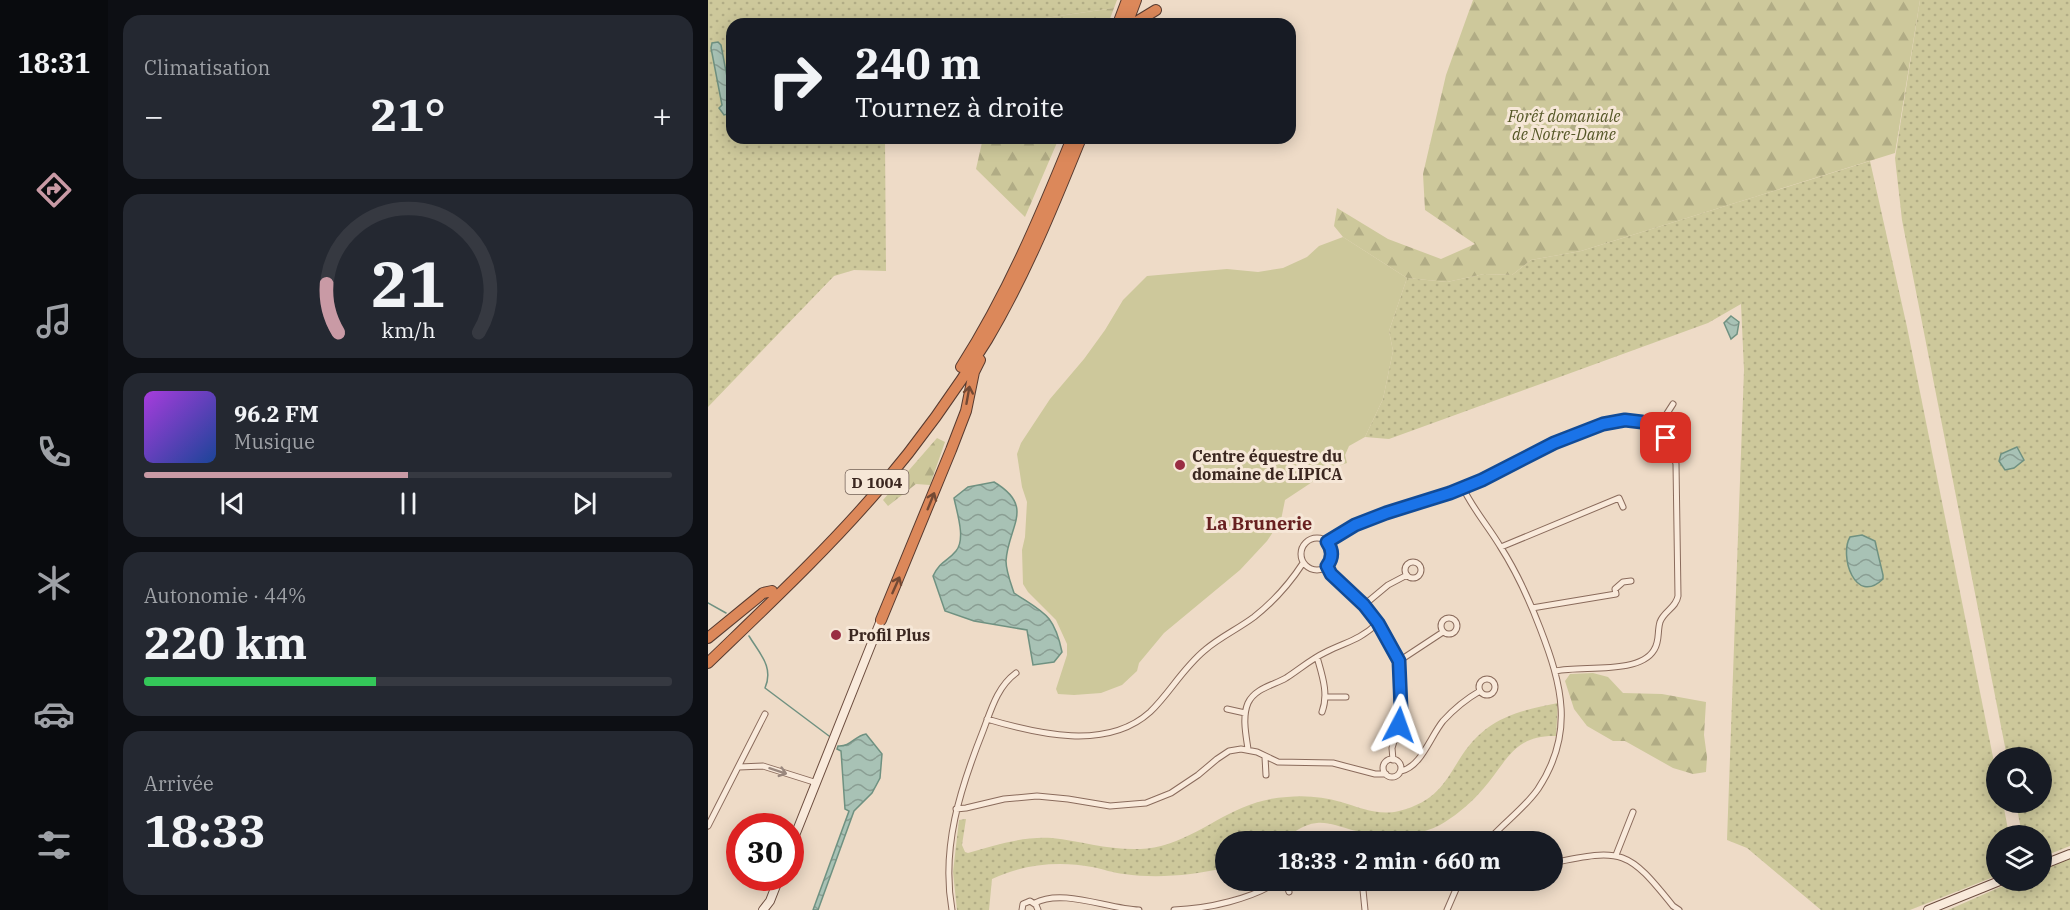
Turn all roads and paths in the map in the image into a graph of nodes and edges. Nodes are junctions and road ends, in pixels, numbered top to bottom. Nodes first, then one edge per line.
1 (1127, 0) edge
2 (1136, 0) edge
3 (1156, 10) dead end
4 (1120, 18) edge
5 (1129, 18) edge
6 (1143, 18) edge
7 (1070, 144) edge
8 (1078, 144) edge
9 (986, 341) junction
10 (1673, 404) dead end
11 (1657, 429) junction
12 (1463, 488) junction
13 (1623, 507) dead end
14 (1327, 542) junction
15 (1501, 547) junction
16 (1304, 563) junction
17 (1327, 566) junction
18 (1407, 575) dead end
19 (1631, 581) dead end
20 (772, 591) junction
21 (1364, 605) junction
22 (1532, 608) junction
23 (881, 620) joint
24 (1378, 623) junction
25 (1443, 632) dead end
26 (708, 638) edge
27 (708, 654) edge
28 (1317, 657) junction
29 (1399, 661) junction
30 (708, 663) edge
31 (1556, 671) junction
32 (1016, 673) dead end
33 (1480, 691) dead end
34 (1325, 697) junction
35 (1346, 697) dead end
36 (1227, 709) dead end
37 (1322, 712) dead end
38 (1245, 713) junction
39 (765, 714) dead end
40 (987, 720) junction
41 (1248, 749) junction
42 (1265, 757) junction
43 (1393, 760) junction
44 (739, 767) junction
45 (1401, 771) junction
46 (1386, 774) junction
47 (1266, 776) dead end
48 (817, 783) junction
49 (956, 809) junction
50 (1633, 812) dead end
51 (804, 814) edge
52 (708, 826) edge
53 (1498, 831) edge
54 (2070, 854) edge
55 (1617, 855) junction
56 (1563, 861) edge
57 (2052, 861) edge
58 (1986, 886) edge
59 (775, 891) edge
60 (1258, 891) edge
61 (1363, 891) edge
62 (1454, 891) edge
63 (1035, 903) junction
64 (770, 906) edge
65 (1215, 907) edge
66 (1103, 908) edge
67 (763, 910) edge
68 (952, 910) edge
69 (1022, 910) edge
70 (1038, 910) edge
71 (1139, 910) edge
72 (1174, 910) edge
73 (1365, 910) edge
74 (1447, 910) edge
75 (1677, 910) edge
76 (1928, 910) edge

1 - 4 highway
2 - 5 highway
3 - 6 highway
7 - 20 highway, D 1004
8 - 9 highway, D 1004
23 -> 9 highway
9 - 30 highway, D 1004
10 - 11 street
11 - 12 street
11 - 31 street
12 - 14 street
12 - 15 street
13 - 15 street
14 - 16 street
14 - 17 street
15 - 22 street
16 - 17 street
16 - 40 street
17 - 21 street
18 - 21 street
19 - 22 street
20 - 26 highway
20 - 27 highway, D 1004
21 - 24 street
22 - 31 street
23 - 48 main road
24 - 28 street
24 - 29 street
25 - 29 street
28 - 34 street
28 - 38 street
29 - 43 street
31 - 53 street
32 - 40 street
33 - 45 street
34 - 35 street
34 - 37 street
36 - 38 street
38 - 41 street
39 - 44 street
40 - 49 street
41 - 42 street
41 - 49 street
42 - 46 street
42 - 47 street
43 - 45 street
43 - 46 street
44 -> 48 street
44 - 52 street
45 - 46 street
48 - 51 main road
49 - 68 street
50 - 55 street
54 - 57 main road
55 - 56 street
55 - 75 street
58 - 76 main road
59 - 64 main road
60 - 65 street
61 - 73 street
62 - 74 street
63 - 66 street
63 - 69 street
63 - 70 street
64 - 67 main road
65 - 72 street
66 - 71 street

